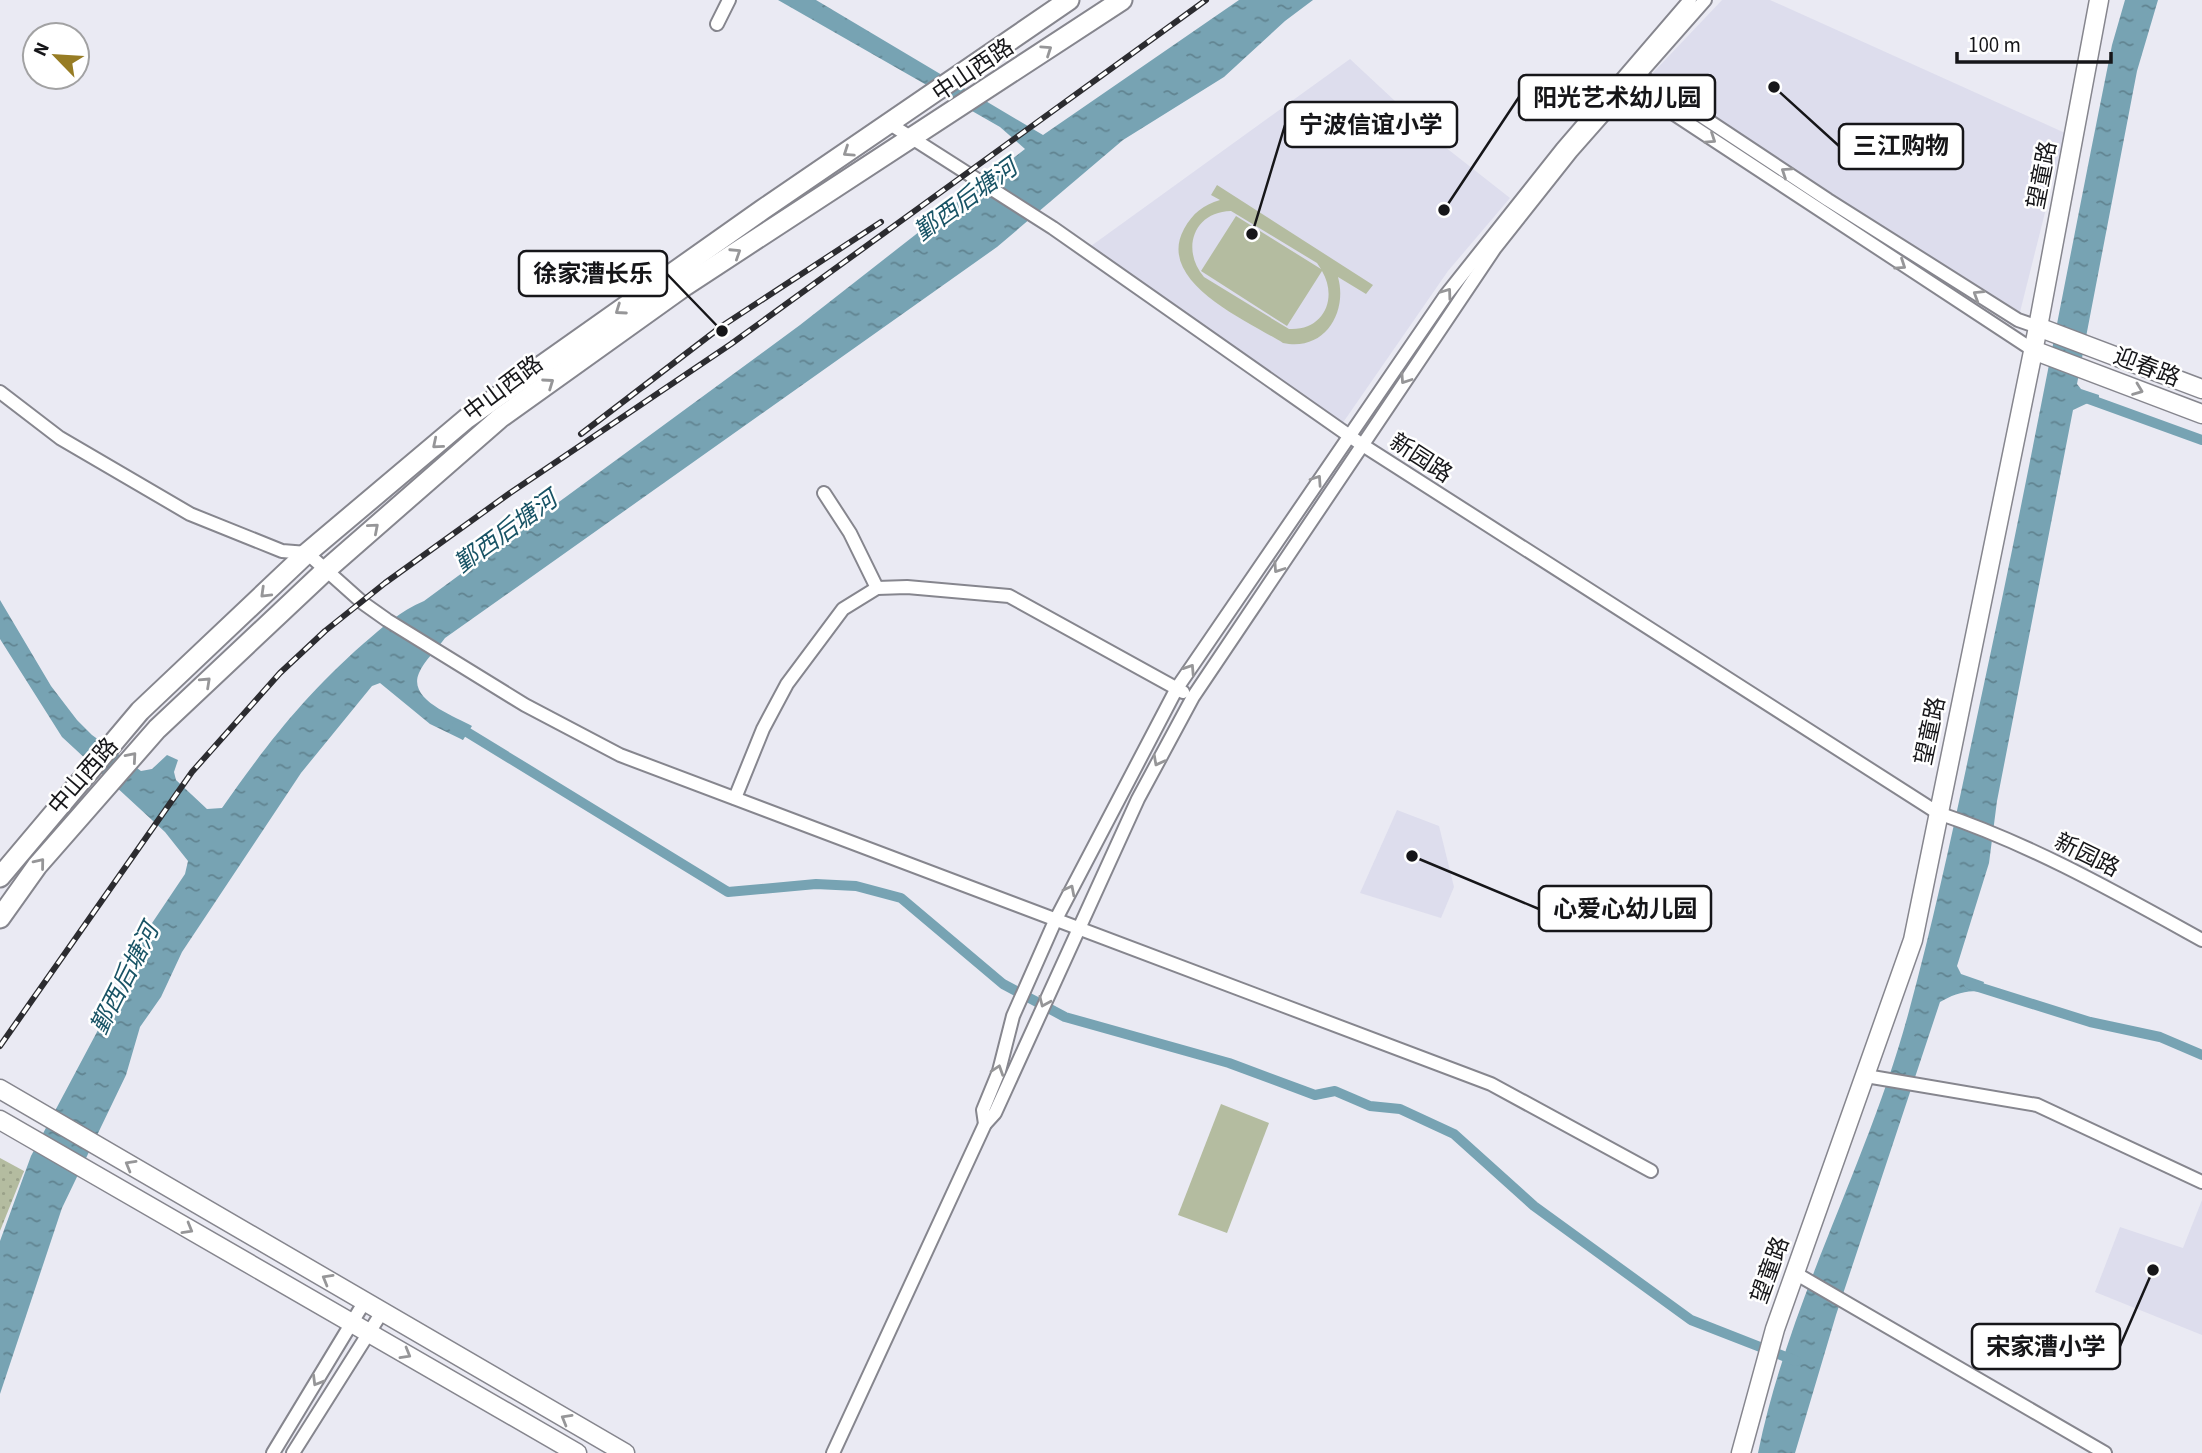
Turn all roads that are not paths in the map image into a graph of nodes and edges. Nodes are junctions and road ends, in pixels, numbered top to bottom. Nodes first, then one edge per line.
1 (729, 0) edge
2 (1069, 0) edge
3 (1122, 0) edge
4 (1690, 0) edge
5 (1705, 0) edge
6 (2099, 0) edge
7 (718, 23) dead end
8 (1631, 77) junction
9 (890, 124) junction
10 (914, 139) junction
11 (2046, 330) junction
12 (2042, 353) junction
13 (2202, 389) edge
14 (0, 393) edge
15 (2202, 414) edge
16 (1348, 434) junction
17 (1361, 444) junction
18 (824, 494) dead end
19 (307, 553) junction
20 (326, 570) junction
21 (877, 588) junction
22 (1177, 688) junction
23 (1192, 697) junction
24 (735, 798) junction
25 (1944, 814) junction
26 (0, 877) edge
27 (0, 918) edge
28 (1055, 921) junction
29 (1076, 930) junction
30 (2202, 940) edge
31 (1866, 1076) junction
32 (0, 1089) edge
33 (0, 1120) edge
34 (985, 1124) junction
35 (1651, 1171) dead end
36 (2202, 1182) edge
37 (1795, 1273) junction
38 (365, 1301) junction
39 (382, 1312) junction
40 (352, 1323) junction
41 (370, 1334) junction
42 (273, 1453) edge
43 (293, 1453) edge
44 (577, 1453) edge
45 (625, 1453) edge
46 (833, 1453) edge
47 (1741, 1453) edge
48 (2105, 1453) edge

1 - 7 street
2 - 9 main road, 中山西路
10 -> 3 main road, 中山西路
4 - 8 street
5 - 8 street
6 - 11 street, 望童路
11 -> 8 street
8 -> 12 street
16 -> 8 street
8 -> 17 street
9 - 10 street, 新园路
9 -> 19 main road, 中山西路
10 - 16 street, 新园路
20 -> 10 main road, 中山西路
11 - 12 street, 望童路
11 - 13 street, 迎春路
12 -> 15 street, 迎春路
12 - 25 street, 望童路
14 - 19 street
16 - 17 street, 新园路
22 -> 16 street
17 -> 23 street
17 - 25 street, 新园路
18 - 21 street
19 - 20 street
19 -> 26 main road, 中山西路
20 - 24 street
27 -> 20 main road, 中山西路
21 - 22 street
21 - 24 street
22 - 23 street
28 -> 22 street
23 -> 29 street
24 - 28 street
25 - 30 street, 新园路
25 - 31 street, 望童路
28 - 29 street
34 -> 28 street
29 -> 34 street
29 - 35 street
31 - 36 street
31 - 37 street, 望童路
38 -> 32 street
33 -> 40 street
34 - 46 street
37 - 47 street, 望童路
37 - 48 street
38 - 39 street
38 - 40 street
39 - 41 street
45 -> 39 street
40 - 41 street
40 -> 42 street
41 - 43 street
41 -> 44 street

